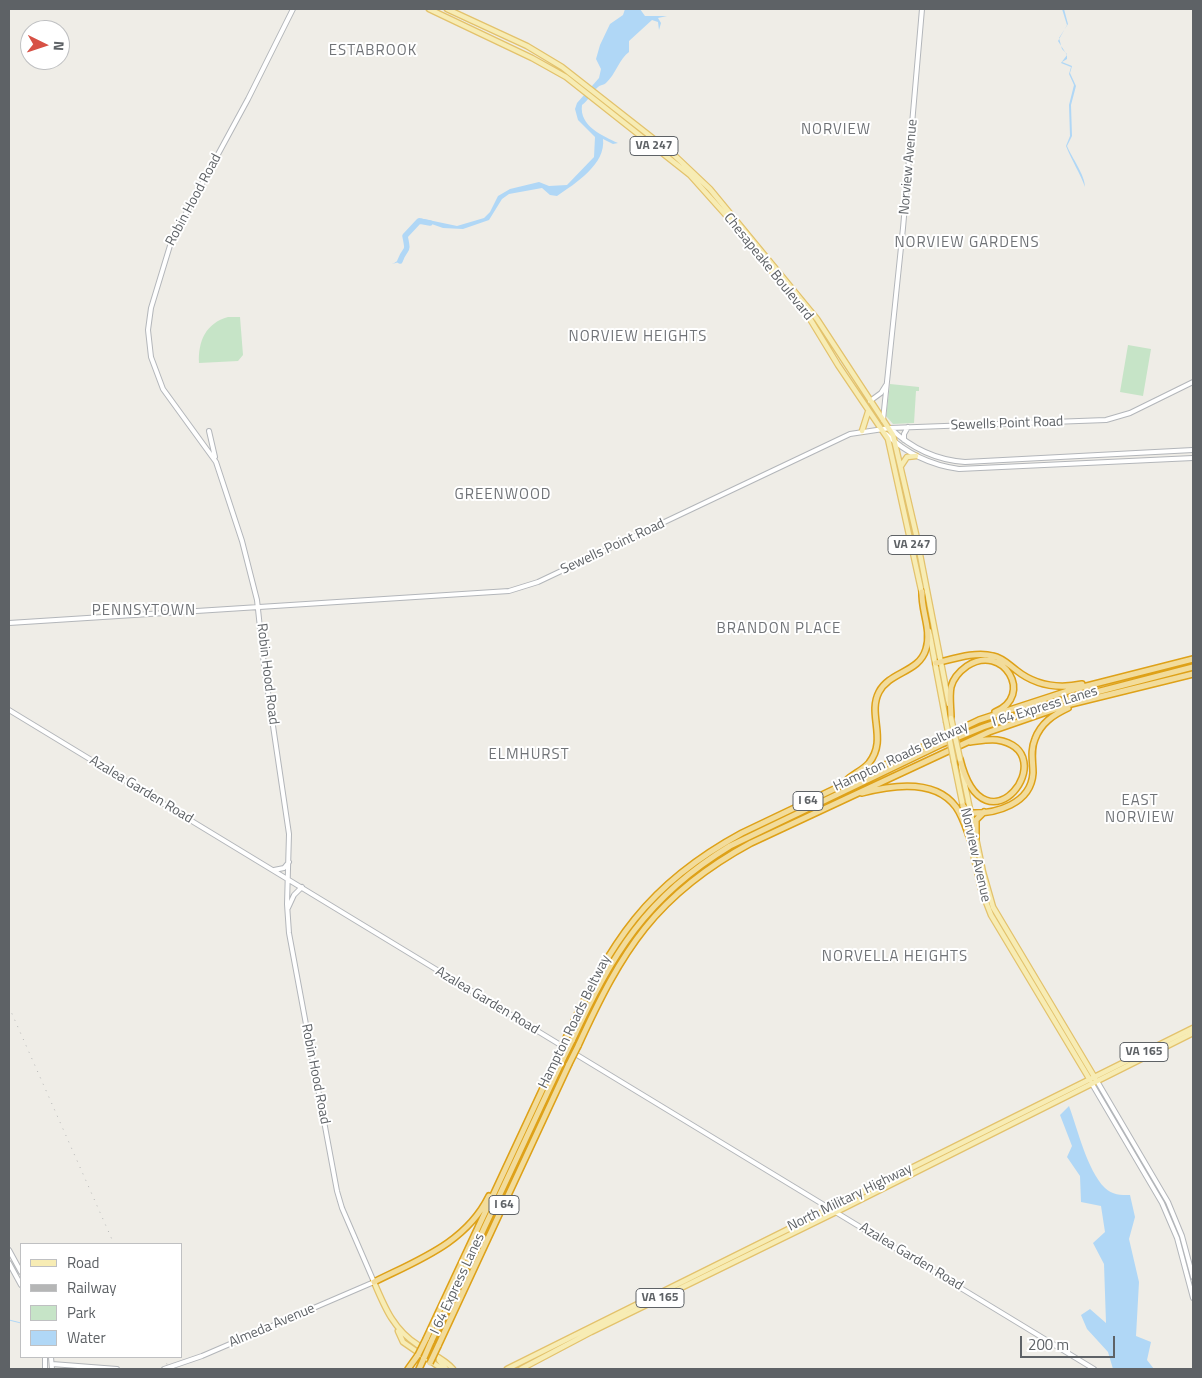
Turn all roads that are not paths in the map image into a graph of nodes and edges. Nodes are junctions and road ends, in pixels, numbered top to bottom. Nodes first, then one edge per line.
1 (292, 9) edge
2 (429, 9) edge
3 (447, 9) edge
4 (922, 9) edge
5 (1193, 382) edge
6 (886, 385) junction
7 (870, 400) junction
8 (868, 410) junction
9 (883, 420) junction
10 (908, 427) junction
11 (890, 428) junction
12 (881, 429) junction
13 (862, 431) junction
14 (209, 432) dead end
15 (904, 440) junction
16 (895, 442) junction
17 (1193, 450) edge
18 (916, 456) junction
19 (1193, 458) edge
20 (216, 462) junction
21 (970, 462) junction
22 (900, 467) junction
23 (970, 469) junction
24 (922, 592) junction
25 (258, 607) junction
26 (9, 623) edge
27 (1193, 660) edge
28 (938, 663) junction
29 (1193, 667) edge
30 (1193, 674) edge
31 (1132, 675) junction
32 (1080, 702) junction
33 (9, 710) edge
34 (949, 719) junction
35 (979, 720) junction
36 (964, 742) junction
37 (957, 760) junction
38 (843, 784) junction
39 (847, 798) junction
40 (963, 806) junction
41 (984, 812) junction
42 (970, 813) junction
43 (973, 839) junction
44 (289, 862) junction
45 (273, 870) junction
46 (288, 879) junction
47 (302, 887) junction
48 (287, 912) junction
49 (1193, 1028) edge
50 (1193, 1033) edge
51 (1093, 1080) junction
52 (505, 1170) junction
53 (830, 1208) junction
54 (836, 1212) junction
55 (9, 1250) edge
56 (9, 1263) edge
57 (20, 1270) edge
58 (1193, 1277) edge
59 (374, 1282) junction
60 (20, 1283) edge
61 (1193, 1298) edge
62 (395, 1325) junction
63 (429, 1341) junction
64 (438, 1358) junction
65 (48, 1363) edge
66 (118, 1369) edge
67 (166, 1369) edge
68 (410, 1369) edge
69 (419, 1369) edge
70 (427, 1369) edge
71 (444, 1369) edge
72 (453, 1369) edge
73 (506, 1369) edge
74 (521, 1369) edge
75 (1094, 1369) edge

1 - 20 main road, Robin Hood Road
2 - 8 main road, Chesapeake Boulevard / VA 247
3 - 7 main road, Chesapeake Boulevard / VA 247
4 - 6 main road, Norview Avenue
5 - 10 main road, Sewells Point Road
6 - 7 main road
6 - 9 main road, Norview Avenue
7 - 9 main road, Chesapeake Boulevard / VA 247
8 - 12 main road, Chesapeake Boulevard / VA 247
8 - 13 main road
9 - 11 main road, Chesapeake Boulevard / VA 247
10 - 11 main road, Sewells Point Road
10 - 15 main road
11 - 12 main road, Sewells Point Road
11 - 15 main road, Chesapeake Boulevard
11 - 16 main road, Norview Avenue / VA 247
12 - 13 main road, Sewells Point Road
12 - 16 main road, Chesapeake Boulevard
12 - 24 main road, Norview Avenue / VA 247
13 - 25 main road, Sewells Point Road
14 - 20 main road
15 - 21 main road, Chesapeake Boulevard
16 - 18 main road, Chesapeake Boulevard
16 - 22 main road, Norview Avenue / VA 247
17 - 21 main road, Chesapeake Boulevard
18 - 22 main road
18 - 23 main road, Chesapeake Boulevard
19 - 23 main road, Chesapeake Boulevard
20 - 25 main road, Robin Hood Road
21 - 23 main road
22 - 28 main road, Norview Avenue / VA 247
24 - 28 main road, Norview Avenue / VA 247
24 - 38 highway
25 - 26 main road, Sewells Point Road
25 - 44 main road, Robin Hood Road
27 - 31 highway, Hampton Roads Beltway / I 64
28 - 31 highway
28 - 34 main road, Norview Avenue / VA 247
29 - 63 highway, I 64 Express Lanes, bridge
30 - 32 highway, Hampton Roads Beltway / I 64
31 - 35 highway, Hampton Roads Beltway / I 64
32 - 36 highway, Hampton Roads Beltway / I 64
32 - 41 highway
33 - 45 main road, Azalea Garden Road
34 - 35 highway
34 - 37 main road, Norview Avenue / VA 247, bridge
35 - 38 highway, Hampton Roads Beltway / I 64
36 - 37 highway
36 - 39 highway, Hampton Roads Beltway / I 64
37 - 40 main road, Norview Avenue / VA 247
37 - 42 main road, Norview Avenue / VA 247
38 - 52 highway, Hampton Roads Beltway / I 64, bridge
39 - 43 highway
39 - 70 highway, Hampton Roads Beltway / I 64, bridge
40 - 42 highway
40 - 43 main road, Norview Avenue / VA 247
41 - 42 highway
41 - 43 highway
42 - 43 main road, Norview Avenue / VA 247
43 - 51 main road, Norview Avenue / VA 247
44 - 45 main road
44 - 46 main road, Robin Hood Road
45 - 46 main road, Azalea Garden Road
46 - 47 main road, Azalea Garden Road
46 - 48 main road, Robin Hood Road
47 - 48 main road
47 - 53 main road, Azalea Garden Road
48 - 59 main road, Robin Hood Road
49 - 51 main road, North Military Highway / VA 165
50 - 51 main road, North Military Highway / VA 165
51 - 53 main road, North Military Highway / VA 165
51 - 54 main road, North Military Highway / VA 165
51 - 58 main road, Norview Avenue
51 - 61 main road, Norview Avenue
52 - 59 highway
52 - 63 highway, Hampton Roads Beltway / I 64
53 - 54 main road, Azalea Garden Road
53 - 73 main road, North Military Highway / VA 165
54 - 74 main road, North Military Highway / VA 165
54 - 75 main road, Azalea Garden Road
55 - 57 main road
56 - 60 main road
59 - 62 main road, Robin Hood Road
59 - 67 main road, Almeda Avenue
62 - 64 main road, Robin Hood Road
62 - 71 main road
63 - 68 highway, Hampton Roads Beltway / I 64, bridge
63 - 69 highway, I 64 Express Lanes, bridge
64 - 71 main road, Robin Hood Road
64 - 72 main road, Robin Hood Road
65 - 66 main road

